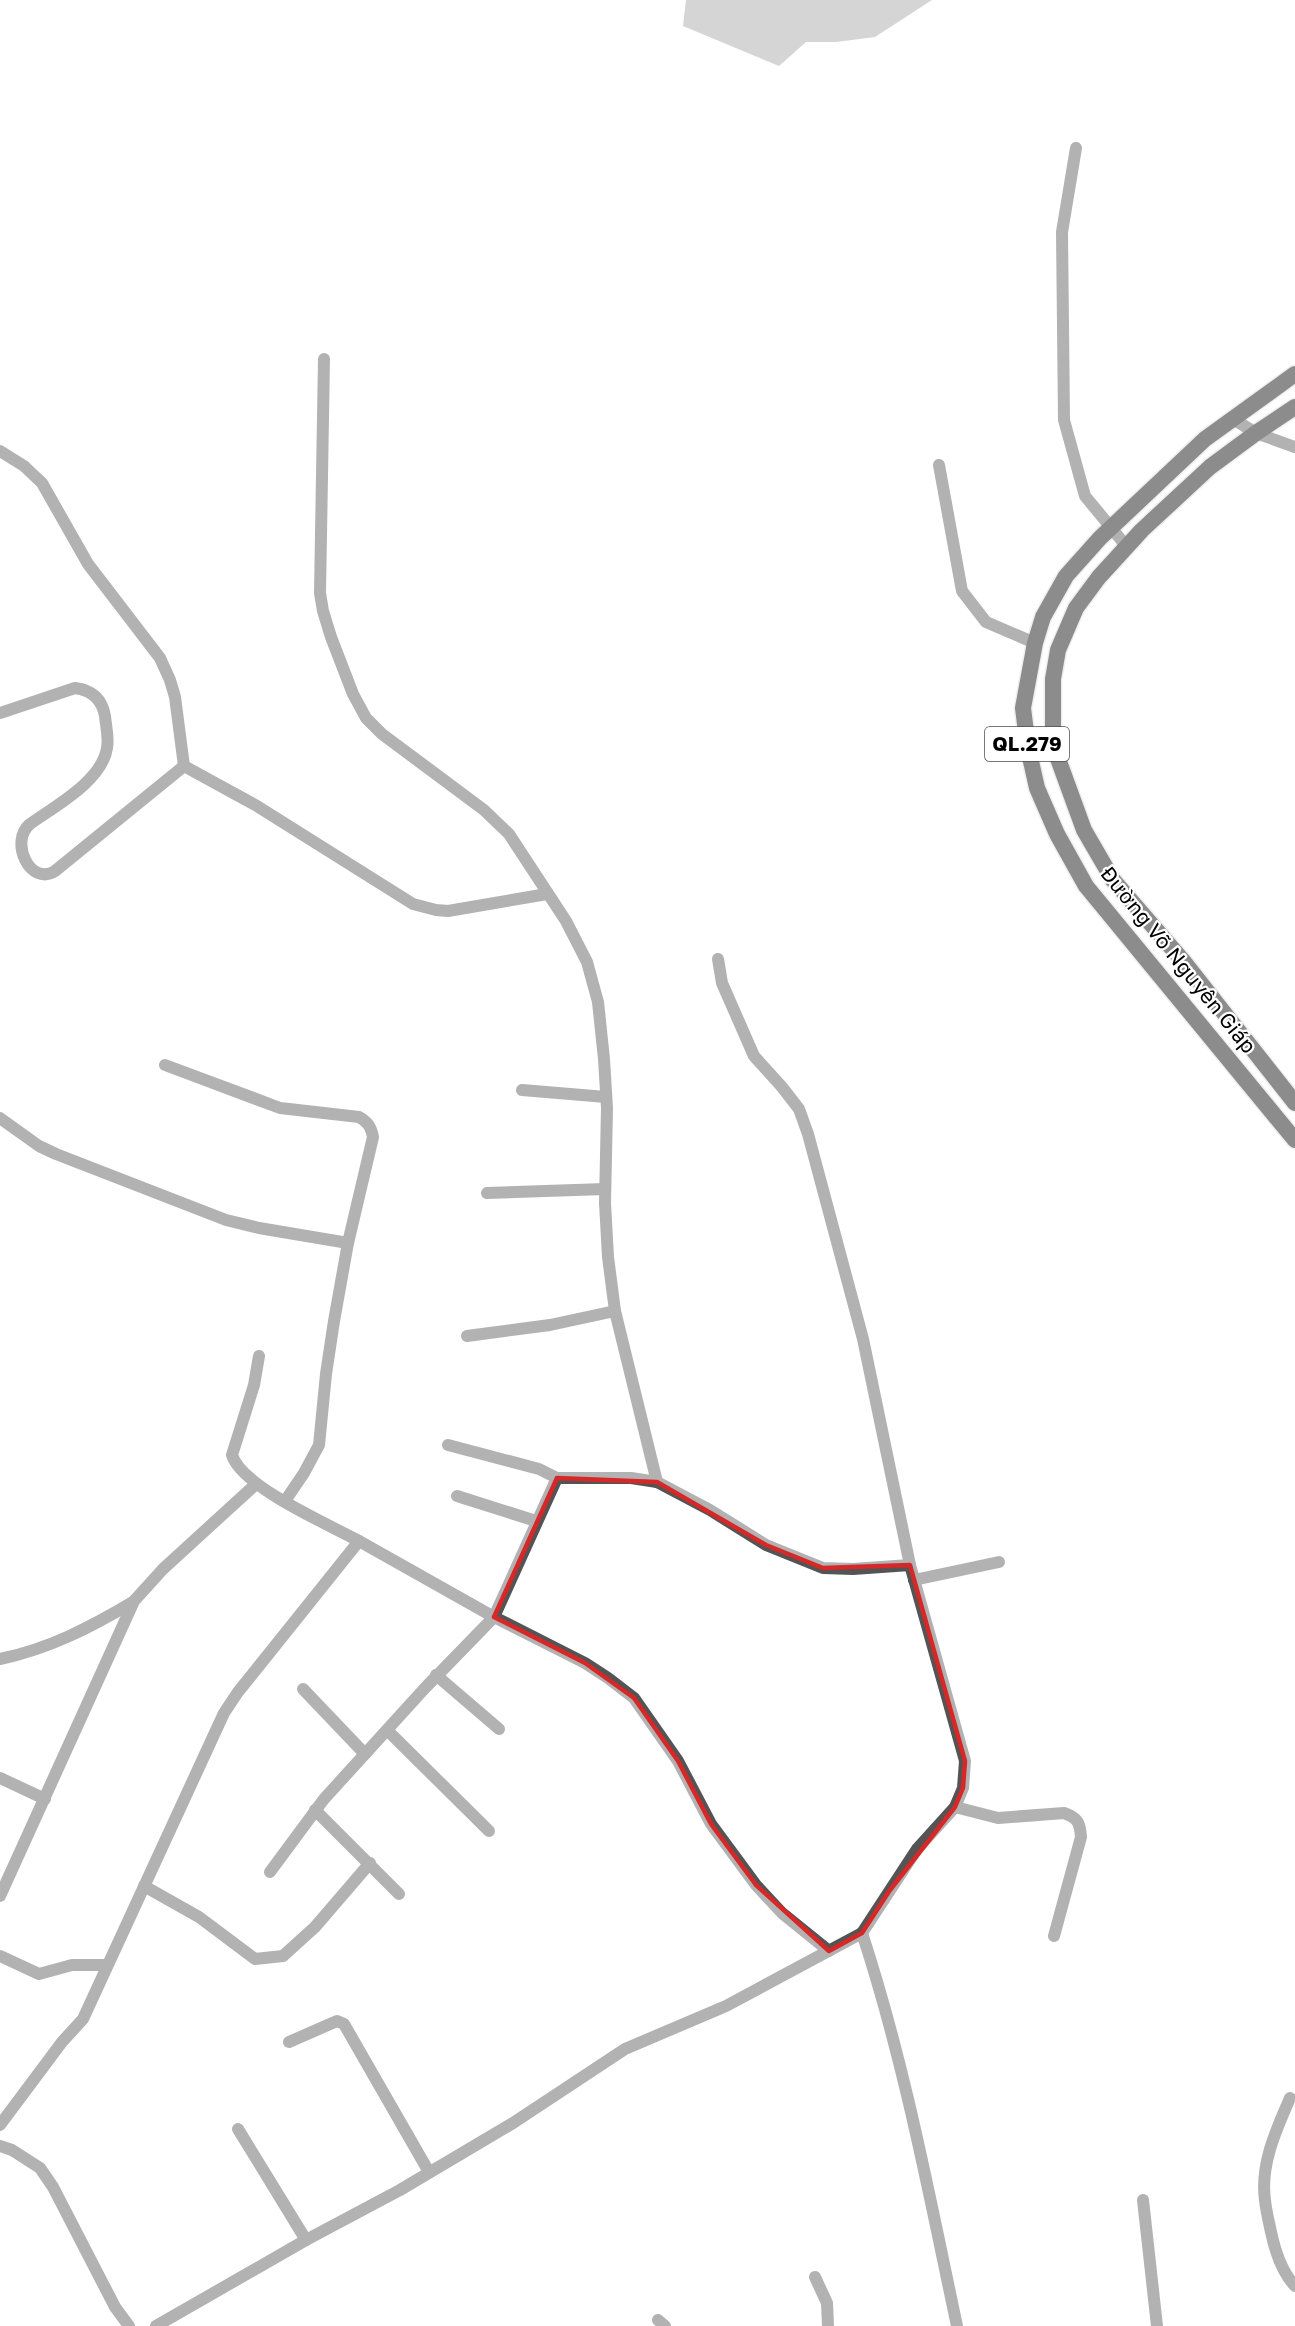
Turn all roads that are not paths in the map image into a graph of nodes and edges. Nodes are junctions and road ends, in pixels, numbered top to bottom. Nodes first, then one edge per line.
1 (1076, 148) dead end
2 (324, 358) dead end
3 (1295, 374) edge
4 (1295, 407) edge
5 (1233, 418) junction
6 (1256, 433) junction
7 (1295, 447) edge
8 (0, 451) edge
9 (939, 465) dead end
10 (1111, 527) junction
11 (1127, 546) junction
12 (1035, 643) junction
13 (0, 713) edge
14 (183, 766) junction
15 (547, 894) junction
16 (718, 959) dead end
17 (165, 1065) dead end
18 (522, 1090) dead end
19 (606, 1097) junction
20 (1295, 1103) edge
21 (0, 1119) edge
22 (1295, 1140) edge
23 (606, 1189) junction
24 (487, 1193) dead end
25 (348, 1243) junction
26 (615, 1311) junction
27 (467, 1336) dead end
28 (259, 1356) dead end
29 (448, 1445) dead end
30 (556, 1478) junction
31 (657, 1482) junction
32 (256, 1484) junction
33 (457, 1496) dead end
34 (285, 1501) junction
35 (536, 1521) junction
36 (360, 1541) junction
37 (999, 1562) dead end
38 (910, 1565) junction
39 (914, 1580) junction
40 (134, 1601) junction
41 (494, 1617) junction
42 (0, 1659) edge
43 (436, 1676) junction
44 (303, 1689) dead end
45 (499, 1729) dead end
46 (387, 1730) junction
47 (365, 1754) junction
48 (0, 1778) edge
49 (45, 1799) junction
50 (956, 1807) junction
51 (315, 1810) junction
52 (489, 1831) dead end
53 (370, 1863) junction
54 (270, 1872) dead end
55 (144, 1886) junction
56 (399, 1894) dead end
57 (0, 1896) edge
58 (862, 1933) junction
59 (1054, 1936) dead end
60 (829, 1951) junction
61 (0, 1956) edge
62 (106, 1965) junction
63 (289, 2042) dead end
64 (1290, 2098) dead end
65 (0, 2125) edge
66 (238, 2129) dead end
67 (0, 2146) edge
68 (429, 2172) junction
69 (1143, 2200) dead end
70 (306, 2240) junction
71 (815, 2277) dead end
72 (1295, 2286) edge
73 (129, 2326) edge
74 (156, 2326) edge
75 (828, 2326) edge
76 (957, 2326) edge
77 (1156, 2326) edge

1 - 10 street
2 - 15 street
3 - 5 highway, Đường Võ Nguyên Giáp / QL.279
4 - 6 highway, Đường Võ Nguyên Giáp / QL.279
5 - 6 street
5 - 10 highway, Đường Võ Nguyên Giáp / QL.279
6 - 7 street
6 - 11 highway, Đường Võ Nguyên Giáp / QL.279
8 - 14 street
9 - 12 street
10 - 11 street
10 - 12 highway, Đường Võ Nguyên Giáp / QL.279
11 - 20 highway, Đường Võ Nguyên Giáp / QL.279
12 - 22 highway, Đường Võ Nguyên Giáp / QL.279
13 - 14 street
14 - 15 street
15 - 19 street
16 - 38 street
17 - 25 street
18 - 19 street
19 - 23 street
21 - 25 street
23 - 24 street
23 - 26 street
25 - 34 street
26 - 27 street
26 - 31 street
28 - 32 street
29 - 30 street
30 - 31 street
30 - 35 street
31 - 38 street
32 - 34 street
32 - 40 street
33 - 35 street
34 - 36 street
35 - 41 street
36 - 41 street
36 - 55 street
37 - 39 street
38 - 39 street
39 - 50 street
40 - 42 street
40 - 49 street
41 - 43 street
41 - 60 street
43 - 45 street
43 - 46 street
44 - 47 street
46 - 47 street
46 - 52 street
47 - 51 street
48 - 49 street
49 - 57 street
50 - 58 street
50 - 59 street
51 - 53 street
51 - 54 street
53 - 55 street
53 - 56 street
55 - 62 street
58 - 60 street
58 - 76 street
60 - 68 street
61 - 62 street
62 - 65 street
63 - 68 street
64 - 72 street
66 - 70 street
67 - 73 street
68 - 70 street
69 - 77 street
70 - 74 street
71 - 75 street

